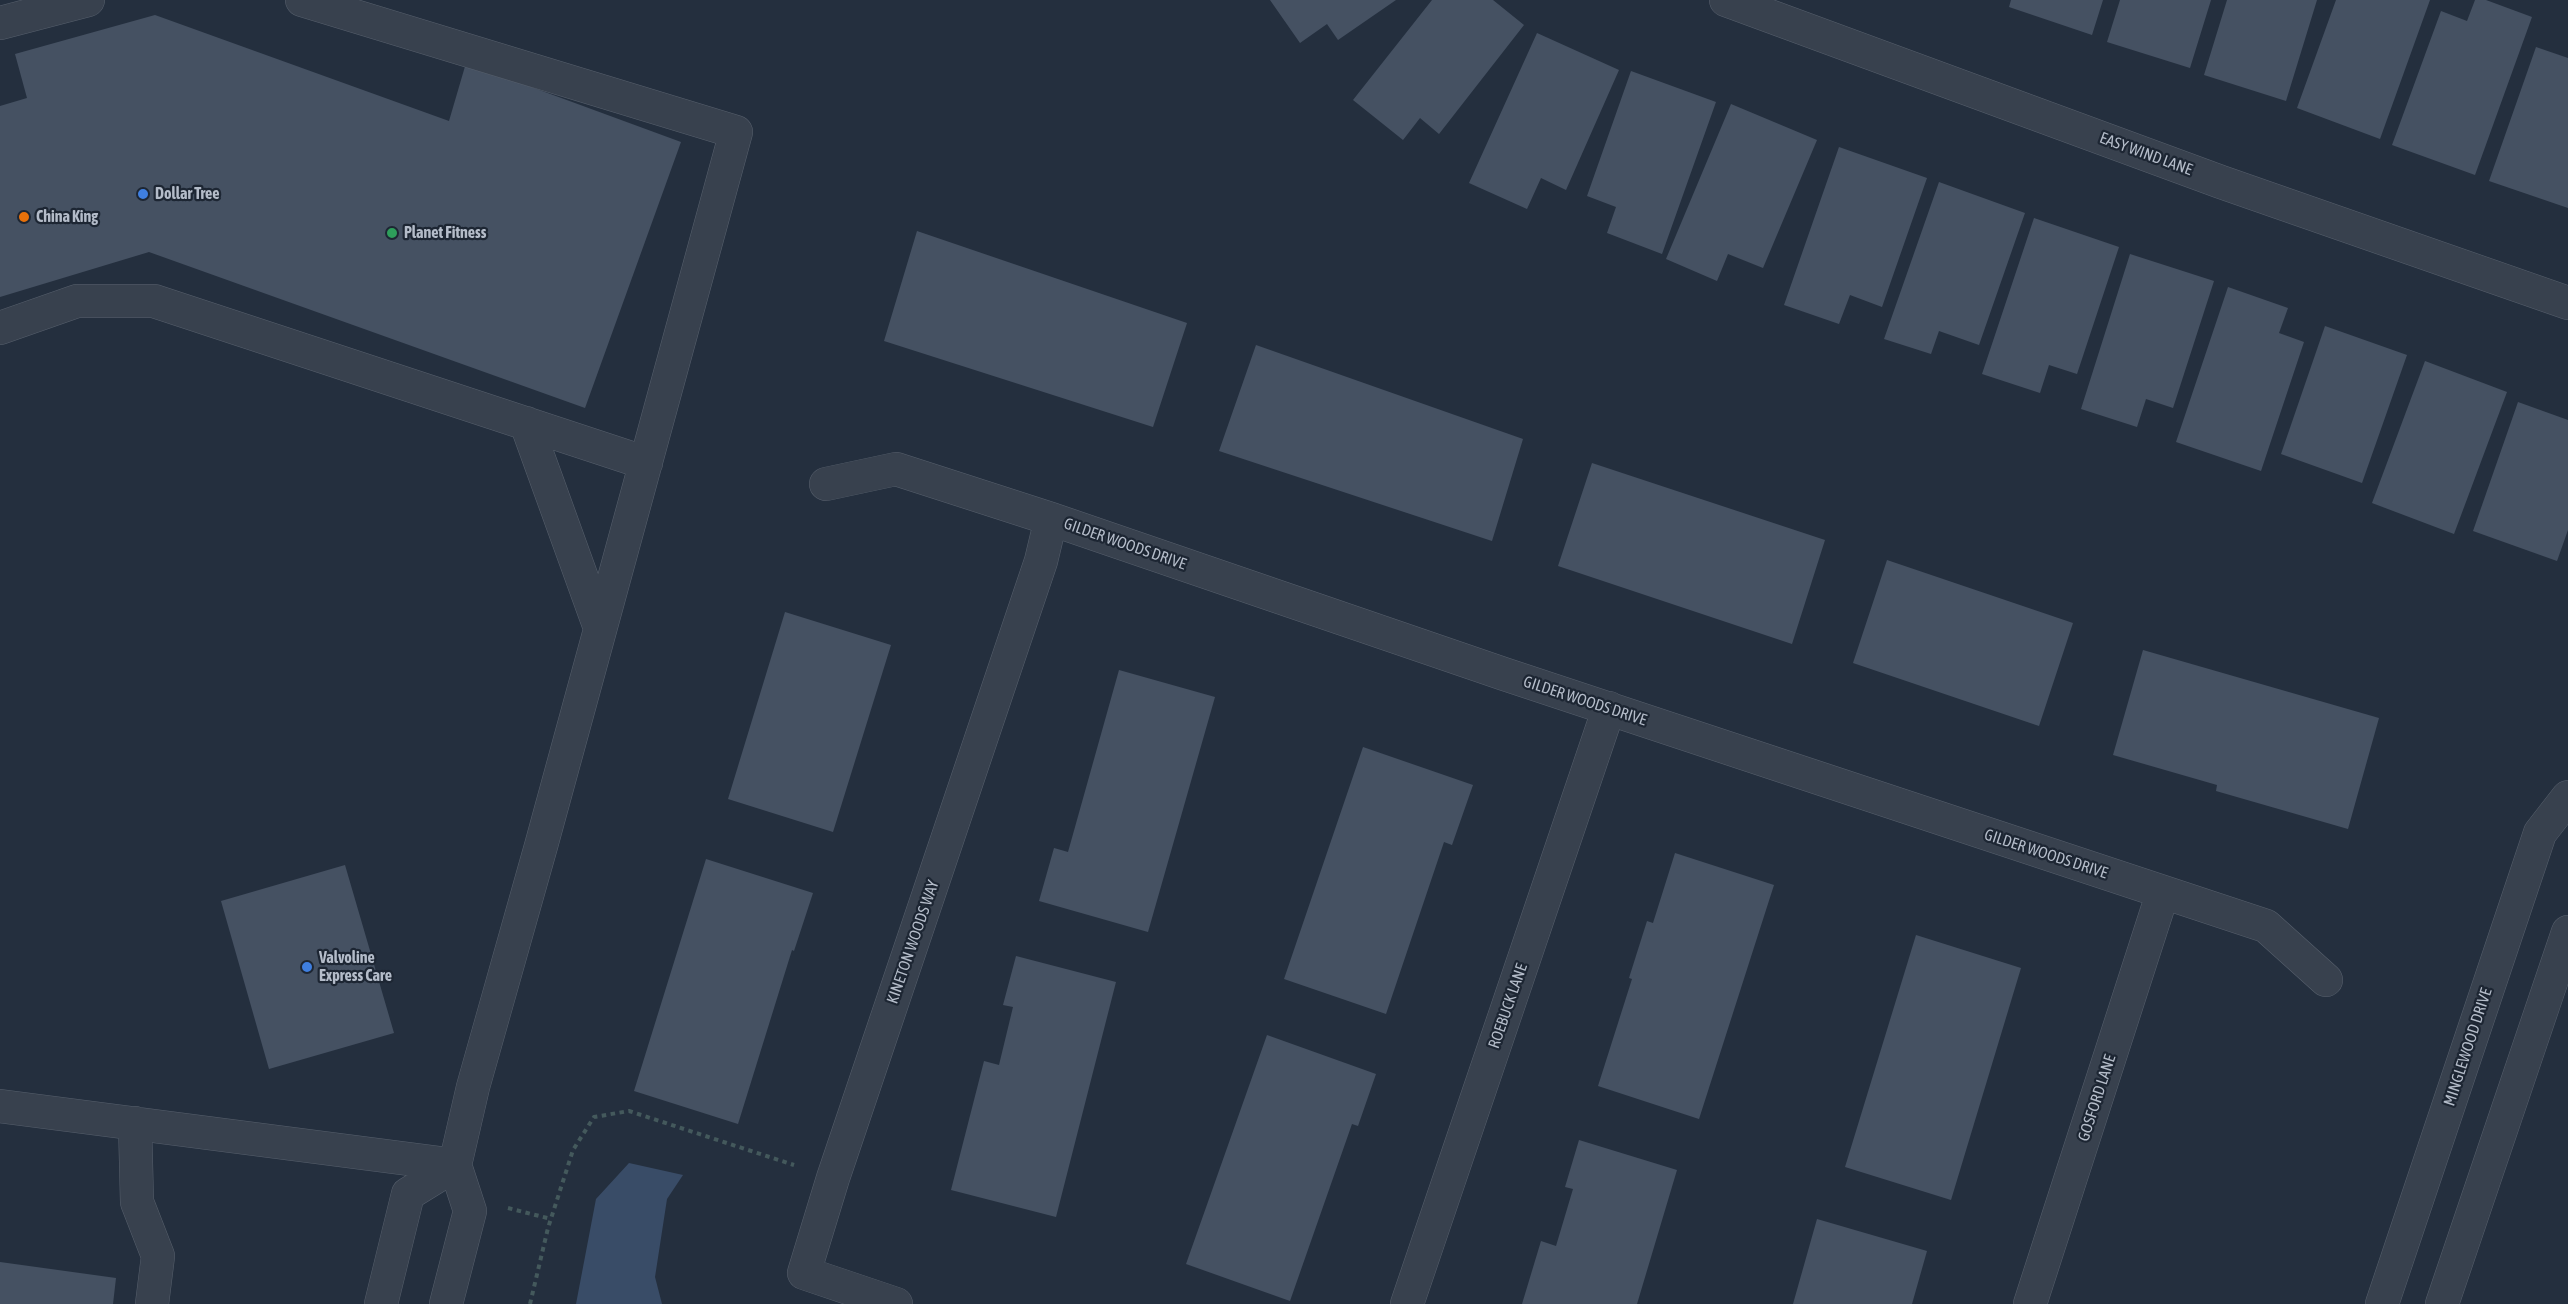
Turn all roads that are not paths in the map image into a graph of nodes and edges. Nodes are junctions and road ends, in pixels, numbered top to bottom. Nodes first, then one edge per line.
1 (88, 0) edge
2 (302, 0) edge
3 (1726, 0) edge
4 (0, 23) edge
5 (2568, 303) edge
6 (0, 328) edge
7 (526, 423) junction
8 (646, 463) junction
9 (826, 484) dead end
10 (1051, 519) junction
11 (600, 628) junction
12 (1609, 708) junction
13 (2568, 797) edge
14 (2163, 892) junction
15 (2568, 932) edge
16 (2326, 980) dead end
17 (0, 1106) edge
18 (135, 1123) junction
19 (455, 1165) junction
20 (2034, 1303) edge
21 (152, 1304) edge
22 (381, 1304) edge
23 (446, 1304) edge
24 (896, 1304) edge
25 (1407, 1304) edge
26 (2382, 1304) edge
27 (2442, 1304) edge

1 - 4 street
2 - 8 street
3 - 5 street, EASY WIND LANE
6 - 7 street
7 - 8 street
7 - 11 street
8 - 11 street
9 - 10 street, GILDER WOODS DRIVE
10 - 12 street, GILDER WOODS DRIVE
10 - 24 street, KINETON WOODS WAY
11 - 19 street
12 - 14 street, GILDER WOODS DRIVE
12 - 25 street, ROEBUCK LANE
13 - 26 street, MINGLEWOOD DRIVE
14 - 16 street, GILDER WOODS DRIVE
14 - 20 street, GOSFORD LANE
15 - 27 street
17 - 18 street
18 - 19 street
18 - 21 street
19 - 22 street
19 - 23 street

